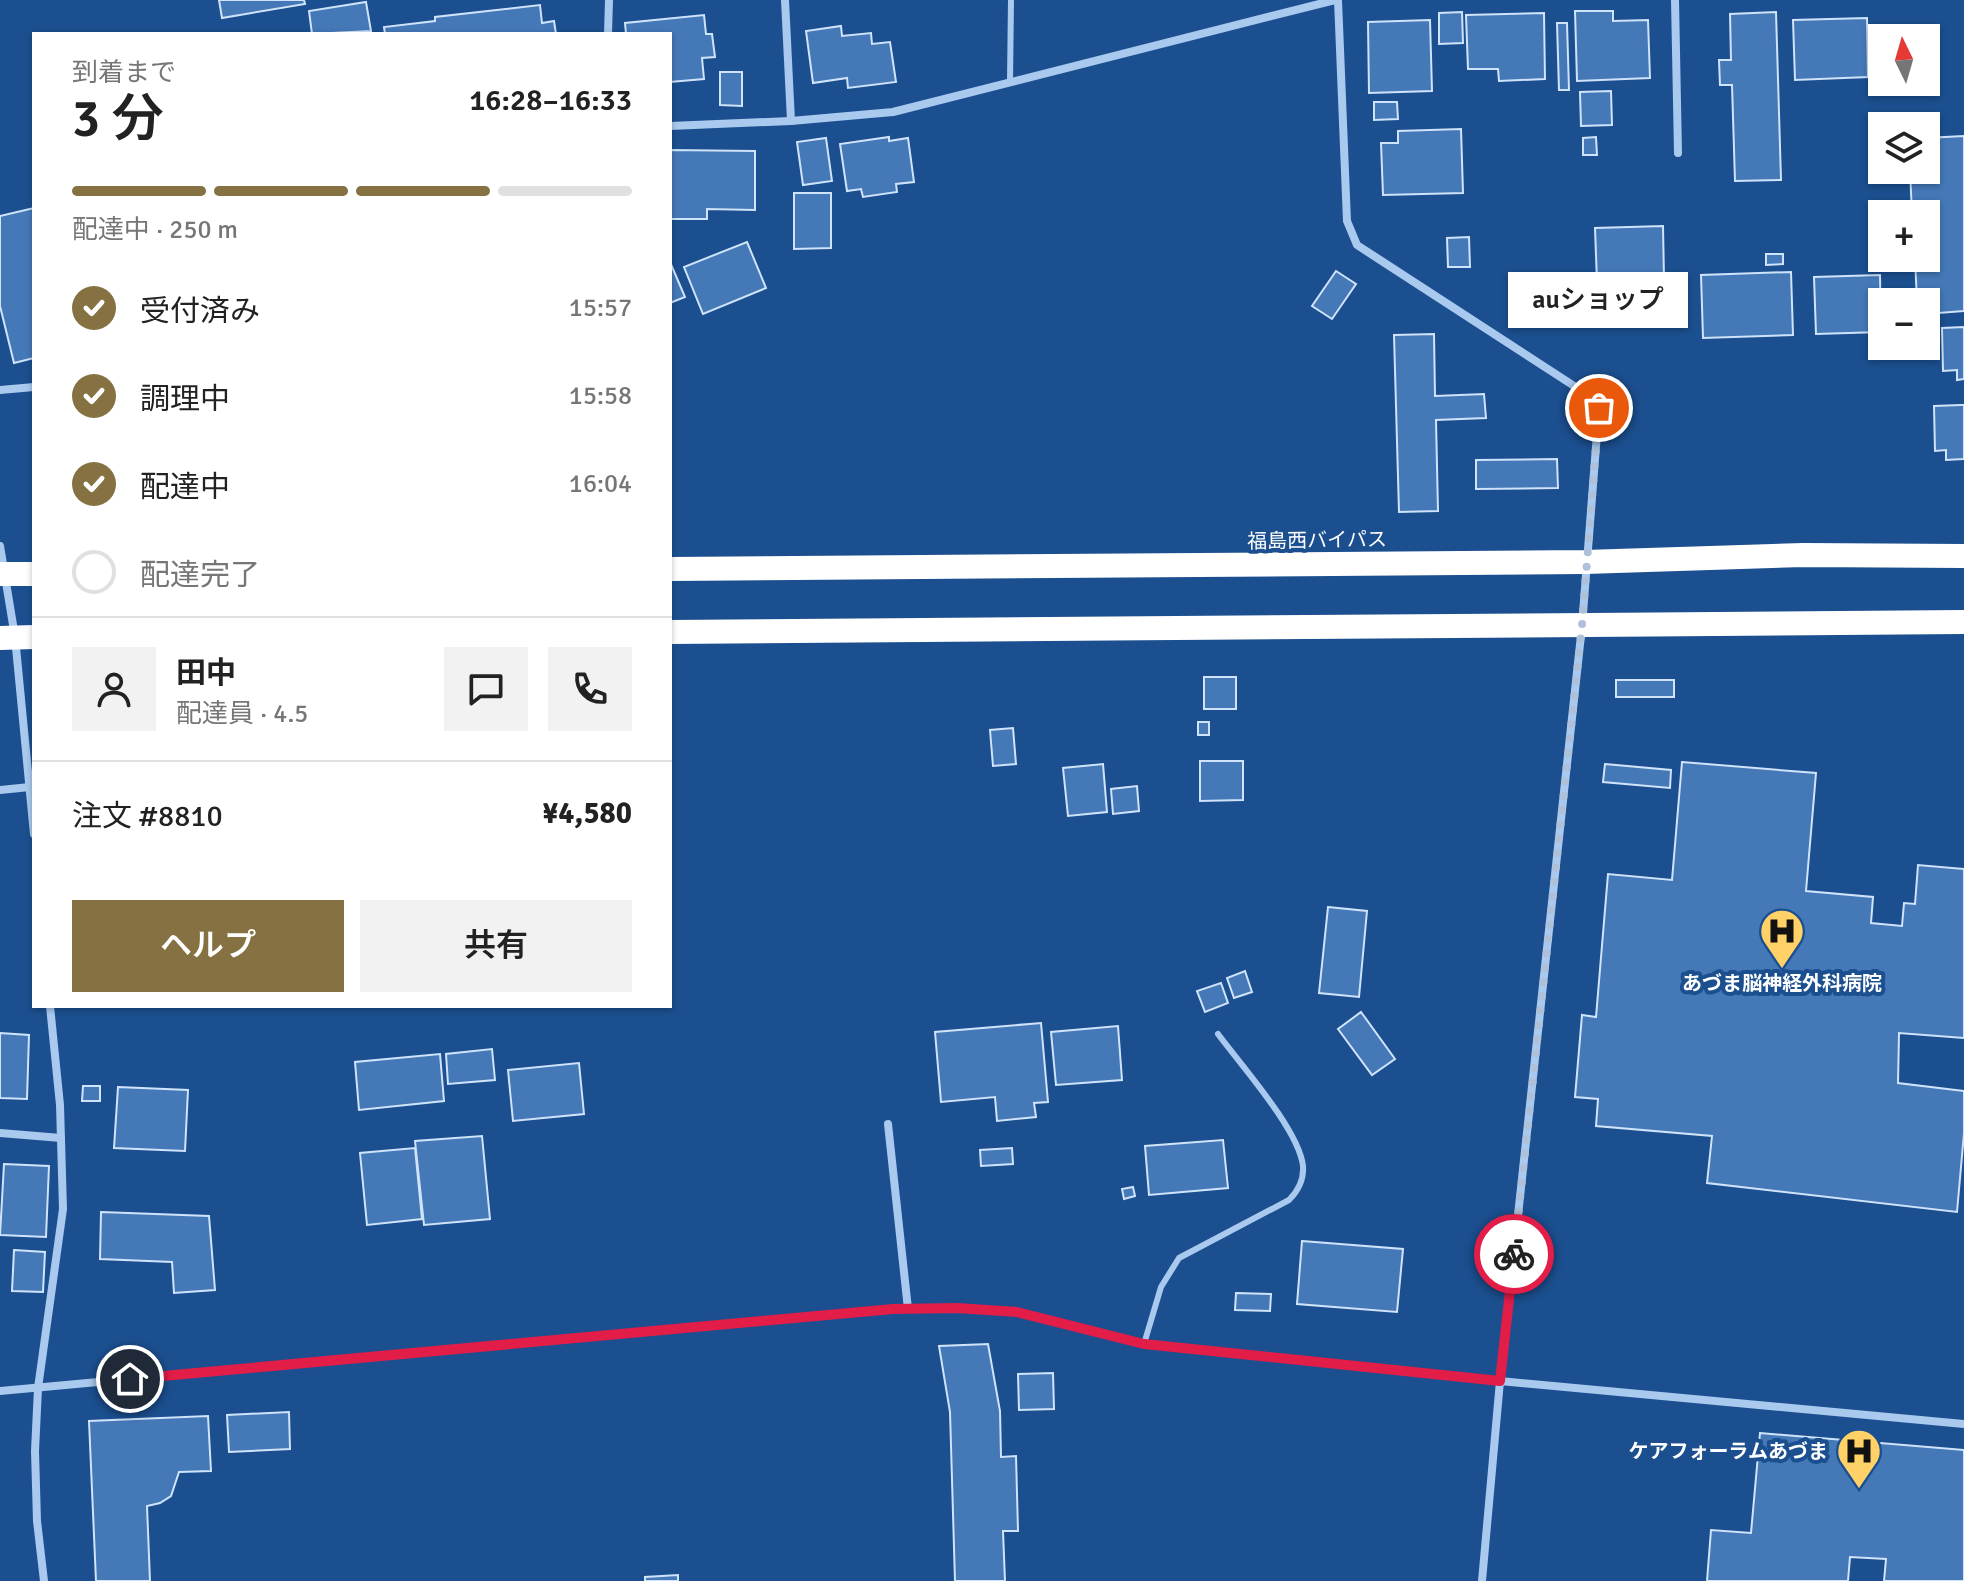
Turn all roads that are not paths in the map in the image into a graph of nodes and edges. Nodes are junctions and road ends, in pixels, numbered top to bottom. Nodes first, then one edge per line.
1 (609, 0) edge
2 (785, 0) edge
3 (1011, 0) edge
4 (1336, 0) edge
5 (1675, 0) edge
6 (608, 32) edge
7 (1010, 81) junction
8 (791, 121) junction
9 (672, 126) edge
10 (1678, 153) dead end
11 (32, 387) edge
12 (0, 390) edge
13 (0, 546) edge
14 (1964, 556) edge
15 (1585, 562) junction
16 (672, 569) edge
17 (3, 574) edge
18 (32, 574) edge
19 (1964, 622) edge
20 (1582, 626) junction
21 (672, 632) edge
22 (16, 637) edge
23 (30, 787) junction
24 (0, 790) edge
25 (32, 810) edge
26 (50, 1008) edge
27 (1218, 1034) dead end
28 (888, 1124) dead end
29 (0, 1133) edge
30 (61, 1138) junction
31 (908, 1309) junction
32 (1144, 1344) junction
33 (1500, 1381) junction
34 (38, 1388) junction
35 (0, 1391) edge
36 (1964, 1424) edge
37 (44, 1581) edge
38 (1482, 1581) edge

1 - 6 street
2 - 8 street
3 - 7 lane
4 - 7 street
4 - 15 street
5 - 10 street
7 - 8 street
8 - 9 street
11 - 12 street
13 - 17 street
14 - 15 highway, 福島西バイパス
15 - 16 highway, 福島西バイパス
15 - 20 street
17 - 18 highway
17 - 22 street
19 - 20 highway
20 - 21 highway
20 - 33 street
22 - 23 street
23 - 24 street
23 - 25 street
26 - 30 street
27 - 32 lane
28 - 31 street
29 - 30 street
30 - 34 street
31 - 32 street
31 - 34 street
32 - 33 street
33 - 36 street
33 - 38 street
34 - 35 street
34 - 37 street

